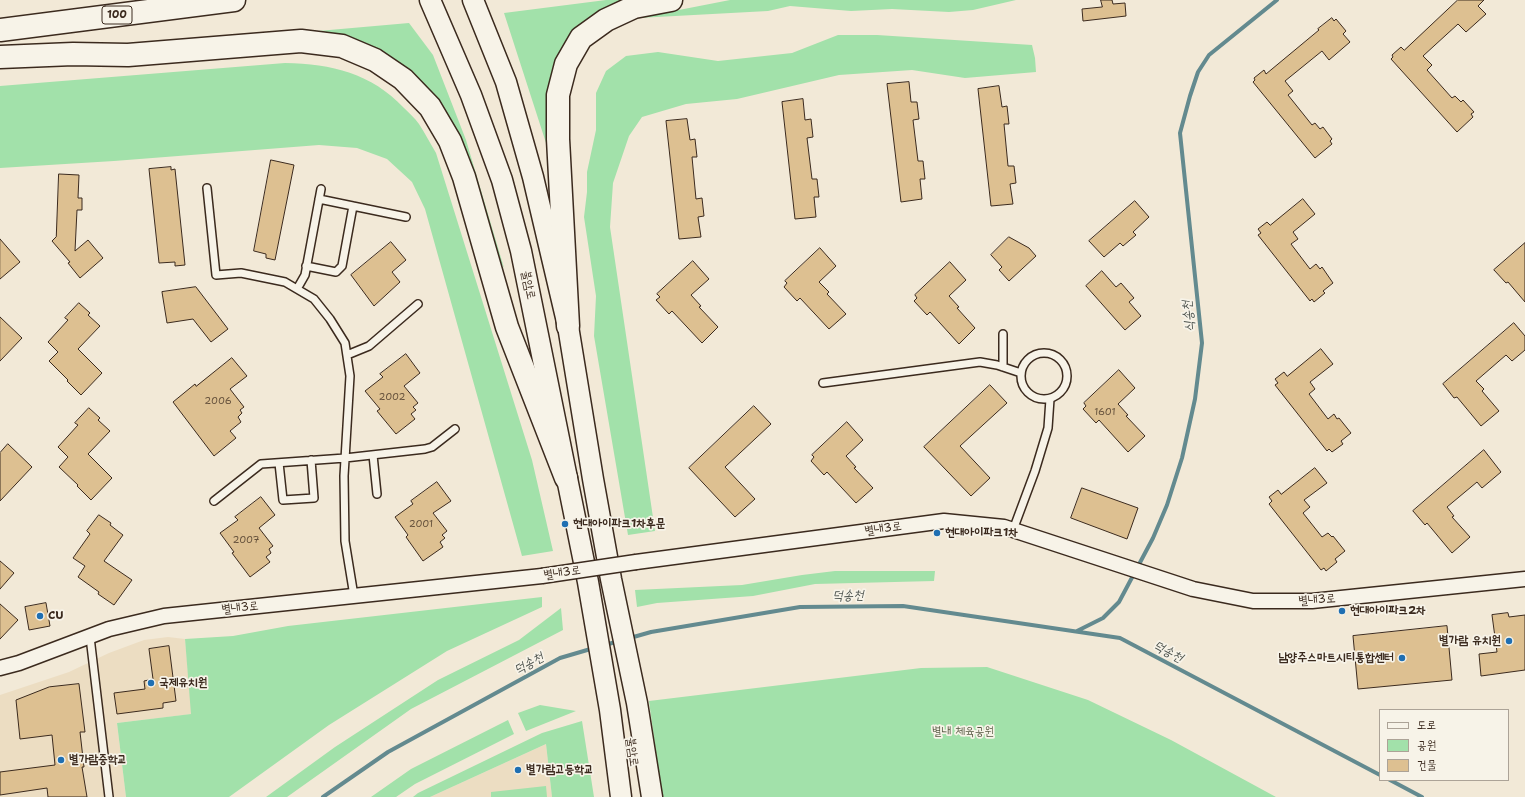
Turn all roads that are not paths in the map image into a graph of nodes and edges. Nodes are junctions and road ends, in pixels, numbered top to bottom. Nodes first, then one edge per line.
1 (234, 0) edge
2 (430, 0) edge
3 (473, 0) edge
4 (671, 0) edge
5 (0, 30) edge
6 (0, 57) edge
7 (207, 188) dead end
8 (321, 189) dead end
9 (319, 199) junction
10 (353, 206) junction
11 (406, 217) dead end
12 (306, 266) junction
13 (297, 289) junction
14 (418, 304) dead end
15 (568, 326) junction
16 (1003, 334) dead end
17 (347, 355) junction
18 (1003, 367) junction
19 (1021, 373) junction
20 (823, 383) dead end
21 (1050, 399) junction
22 (454, 429) dead end
23 (373, 455) junction
24 (345, 458) junction
25 (311, 460) junction
26 (279, 463) junction
27 (566, 478) junction
28 (377, 494) dead end
29 (214, 500) dead end
30 (1013, 530) junction
31 (1525, 579) edge
32 (354, 596) junction
33 (90, 636) junction
34 (0, 668) edge
35 (618, 709) junction
36 (110, 797) edge
37 (607, 797) edge
38 (621, 797) edge
39 (638, 797) edge
40 (652, 797) edge

1 - 5 highway, 100
2 - 27 street, 불암로
3 - 15 street
4 - 15 highway
6 - 27 highway
7 - 13 lane
8 - 9 lane
9 - 10 lane
9 - 12 lane
10 - 11 lane
10 - 12 lane
12 - 13 lane
13 - 17 lane
14 - 17 lane
15 - 35 street
16 - 18 lane
17 - 24 lane
18 - 19 lane
18 - 20 lane
19 - 21 lane
19 - 21 lane
21 - 30 lane
22 - 23 lane
23 - 24 lane
23 - 28 lane
24 - 25 lane
24 - 32 lane
25 - 26 lane
25 - 26 lane
26 - 29 lane
27 - 35 street, 불암로
30 - 31 street, 별내3로
30 - 32 street, 별내3로, bridge
32 - 33 street, 별내3로
33 - 34 street, 별내3로
33 - 36 lane
35 - 37 street
35 - 38 street, 불암로
35 - 39 street, 불암로
35 - 40 street

